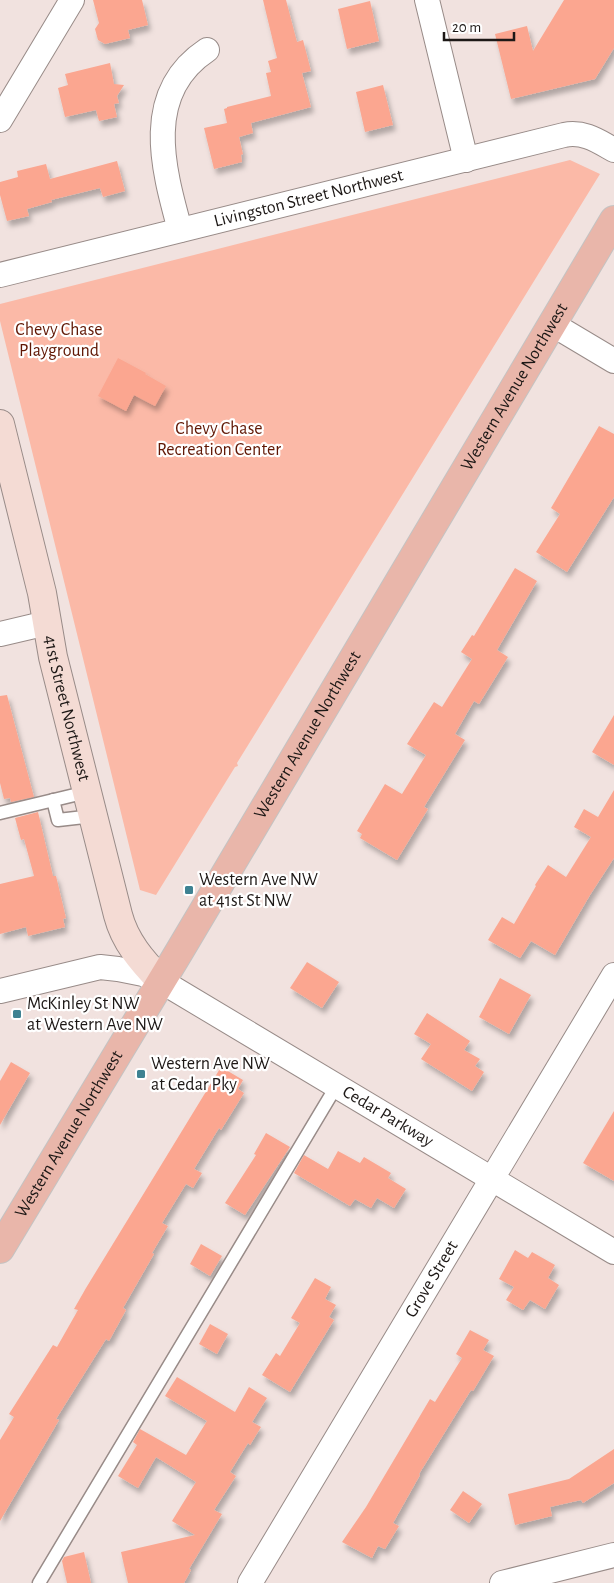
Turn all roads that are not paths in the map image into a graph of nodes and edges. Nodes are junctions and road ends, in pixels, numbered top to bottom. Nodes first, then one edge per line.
1 (72, 0) edge
2 (426, 0) edge
3 (207, 50) dead end
4 (0, 120) edge
5 (614, 150) edge
6 (466, 160) junction
7 (614, 220) edge
8 (180, 230) junction
9 (0, 275) edge
10 (552, 324) junction
11 (614, 361) edge
12 (0, 424) edge
13 (4, 460) edge
14 (47, 622) junction
15 (0, 634) edge
16 (53, 800) junction
17 (90, 804) junction
18 (0, 813) edge
19 (614, 976) edge
20 (161, 981) junction
21 (0, 991) edge
22 (338, 1085) junction
23 (492, 1179) junction
24 (0, 1249) edge
25 (614, 1252) edge
26 (614, 1555) edge
27 (39, 1583) edge
28 (250, 1583) edge
29 (502, 1583) edge

1 - 4 street
2 - 6 street
3 - 8 street
5 - 6 street, Livingston Street Northwest
6 - 8 street, Livingston Street Northwest
7 - 10 main road, Western Avenue Northwest
8 - 9 street, Livingston Street Northwest
10 - 11 street
10 - 20 main road, Western Avenue Northwest
12 - 13 main road, 41st Street Northwest
13 - 14 main road, 41st Street Northwest
14 - 15 street
14 - 17 main road, 41st Street Northwest
16 - 17 lane
16 - 17 lane
16 - 18 lane
17 - 20 main road, 41st Street Northwest
19 - 23 street, Grove Street
20 - 21 street, Cedar Parkway
20 - 22 street, Cedar Parkway
20 - 24 main road, Western Avenue Northwest
22 - 23 street, Cedar Parkway
22 - 27 lane
23 - 25 street, Cedar Parkway
23 - 28 street, Grove Street
26 - 29 street

